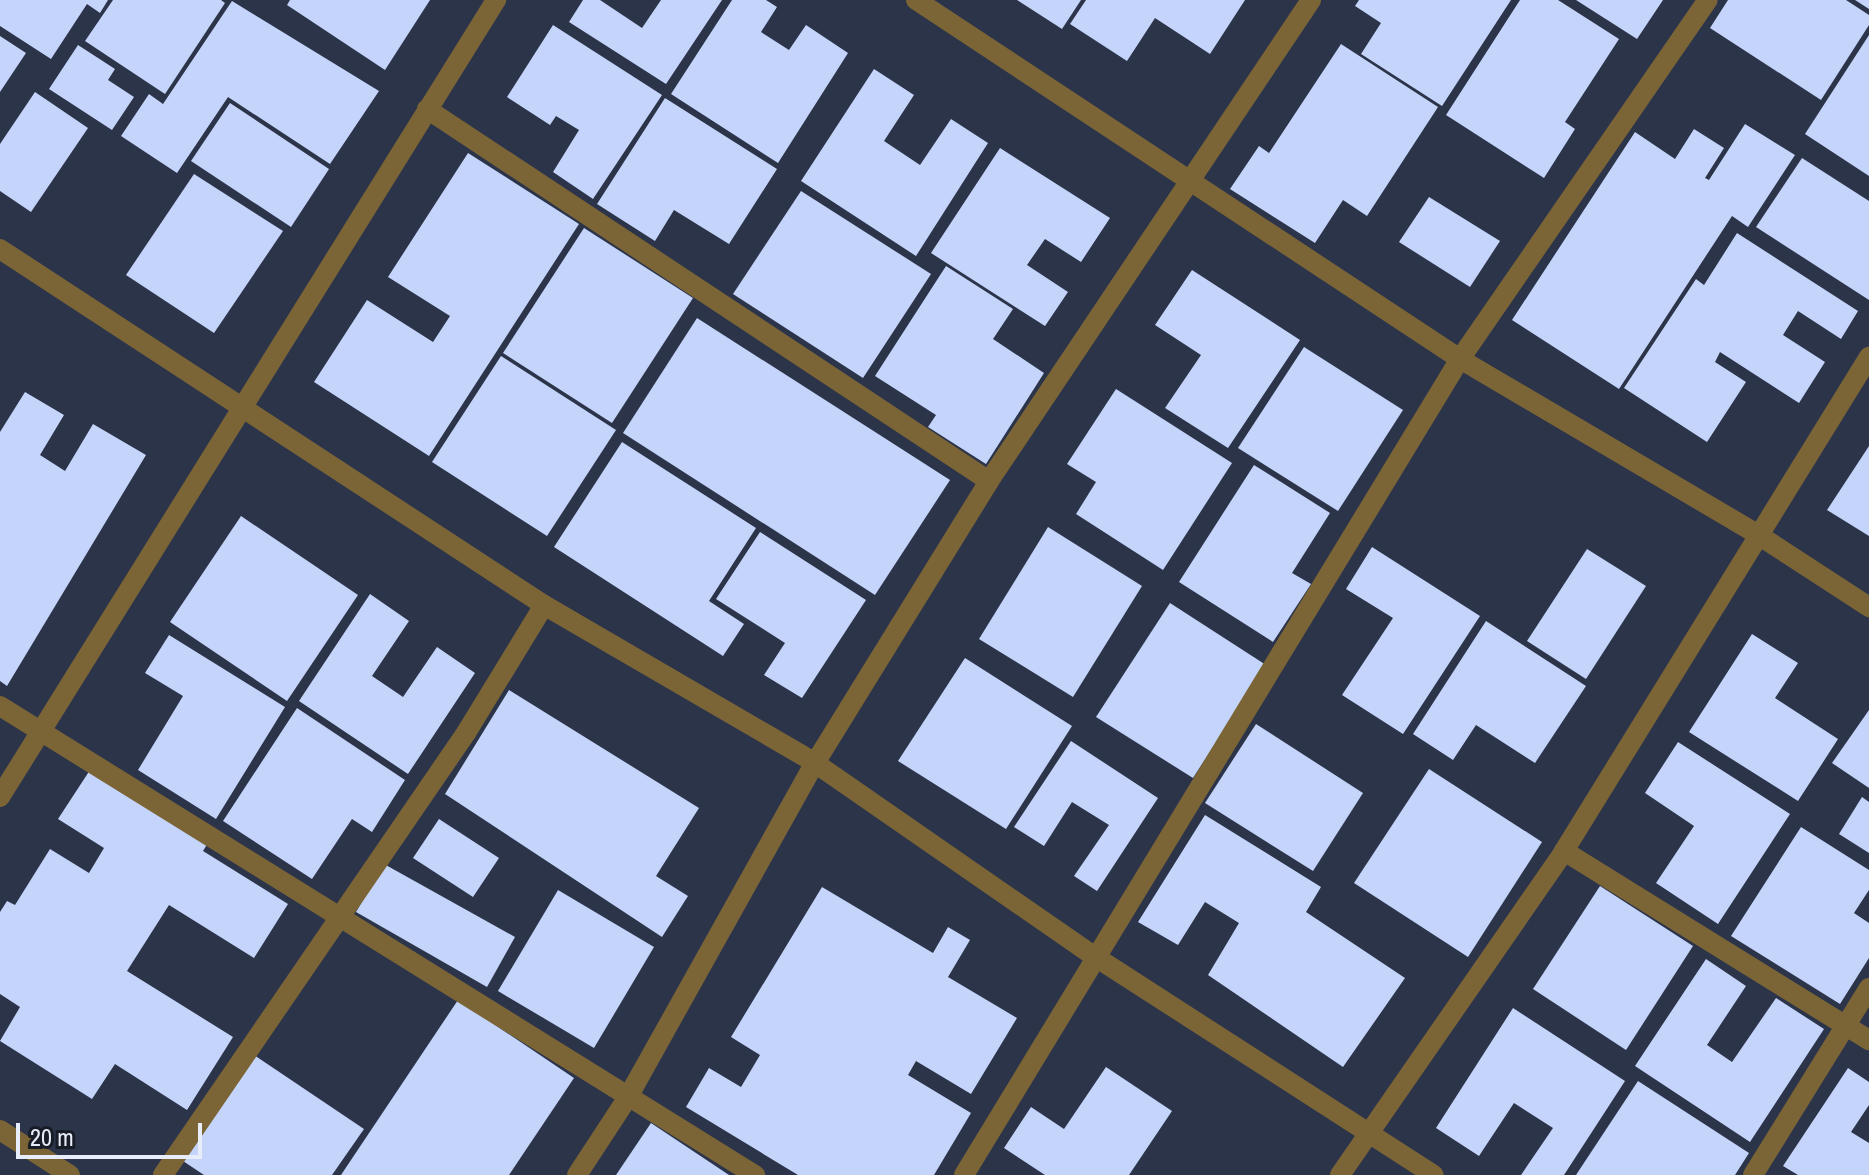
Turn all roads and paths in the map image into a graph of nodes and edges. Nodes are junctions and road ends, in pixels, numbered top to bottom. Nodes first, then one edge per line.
1 (496, 0) edge
2 (916, 0) edge
3 (1311, 0) edge
4 (1708, 0) edge
5 (427, 109) junction
6 (1193, 182) junction
7 (0, 249) edge
8 (1869, 357) edge
9 (1460, 359) junction
10 (240, 410) junction
11 (989, 481) junction
12 (1757, 534) junction
13 (544, 605) junction
14 (1869, 607) edge
15 (0, 706) edge
16 (42, 733) junction
17 (815, 763) junction
18 (0, 797) edge
19 (1564, 851) junction
20 (339, 913) junction
21 (1094, 956) junction
22 (1869, 988) edge
23 (1844, 1023) junction
24 (1869, 1040) edge
25 (628, 1097) junction
26 (0, 1130) edge
27 (1367, 1133) junction
28 (70, 1175) edge
29 (163, 1175) edge
30 (577, 1175) edge
31 (755, 1175) edge
32 (964, 1175) edge
33 (1340, 1175) edge
34 (1434, 1175) edge
35 (1753, 1175) edge

1 - 5 street
2 - 6 street
3 - 6 street
4 - 9 street
5 - 10 street
5 - 11 street
6 - 9 street
6 - 11 street
7 - 10 street
8 - 12 street
9 - 12 street
9 - 21 street
10 - 13 street
10 - 16 street
11 - 17 street
12 - 14 street
12 - 19 street
13 - 17 street
13 - 20 street
15 - 16 street
16 - 18 street
16 - 20 street
17 - 21 street
17 - 25 street
19 - 23 street
19 - 27 street
20 - 25 street
20 - 29 street
21 - 27 street
21 - 32 street
22 - 23 street
23 - 24 street
23 - 35 street
25 - 30 street
25 - 31 street
26 - 28 street
27 - 33 street
27 - 34 street

